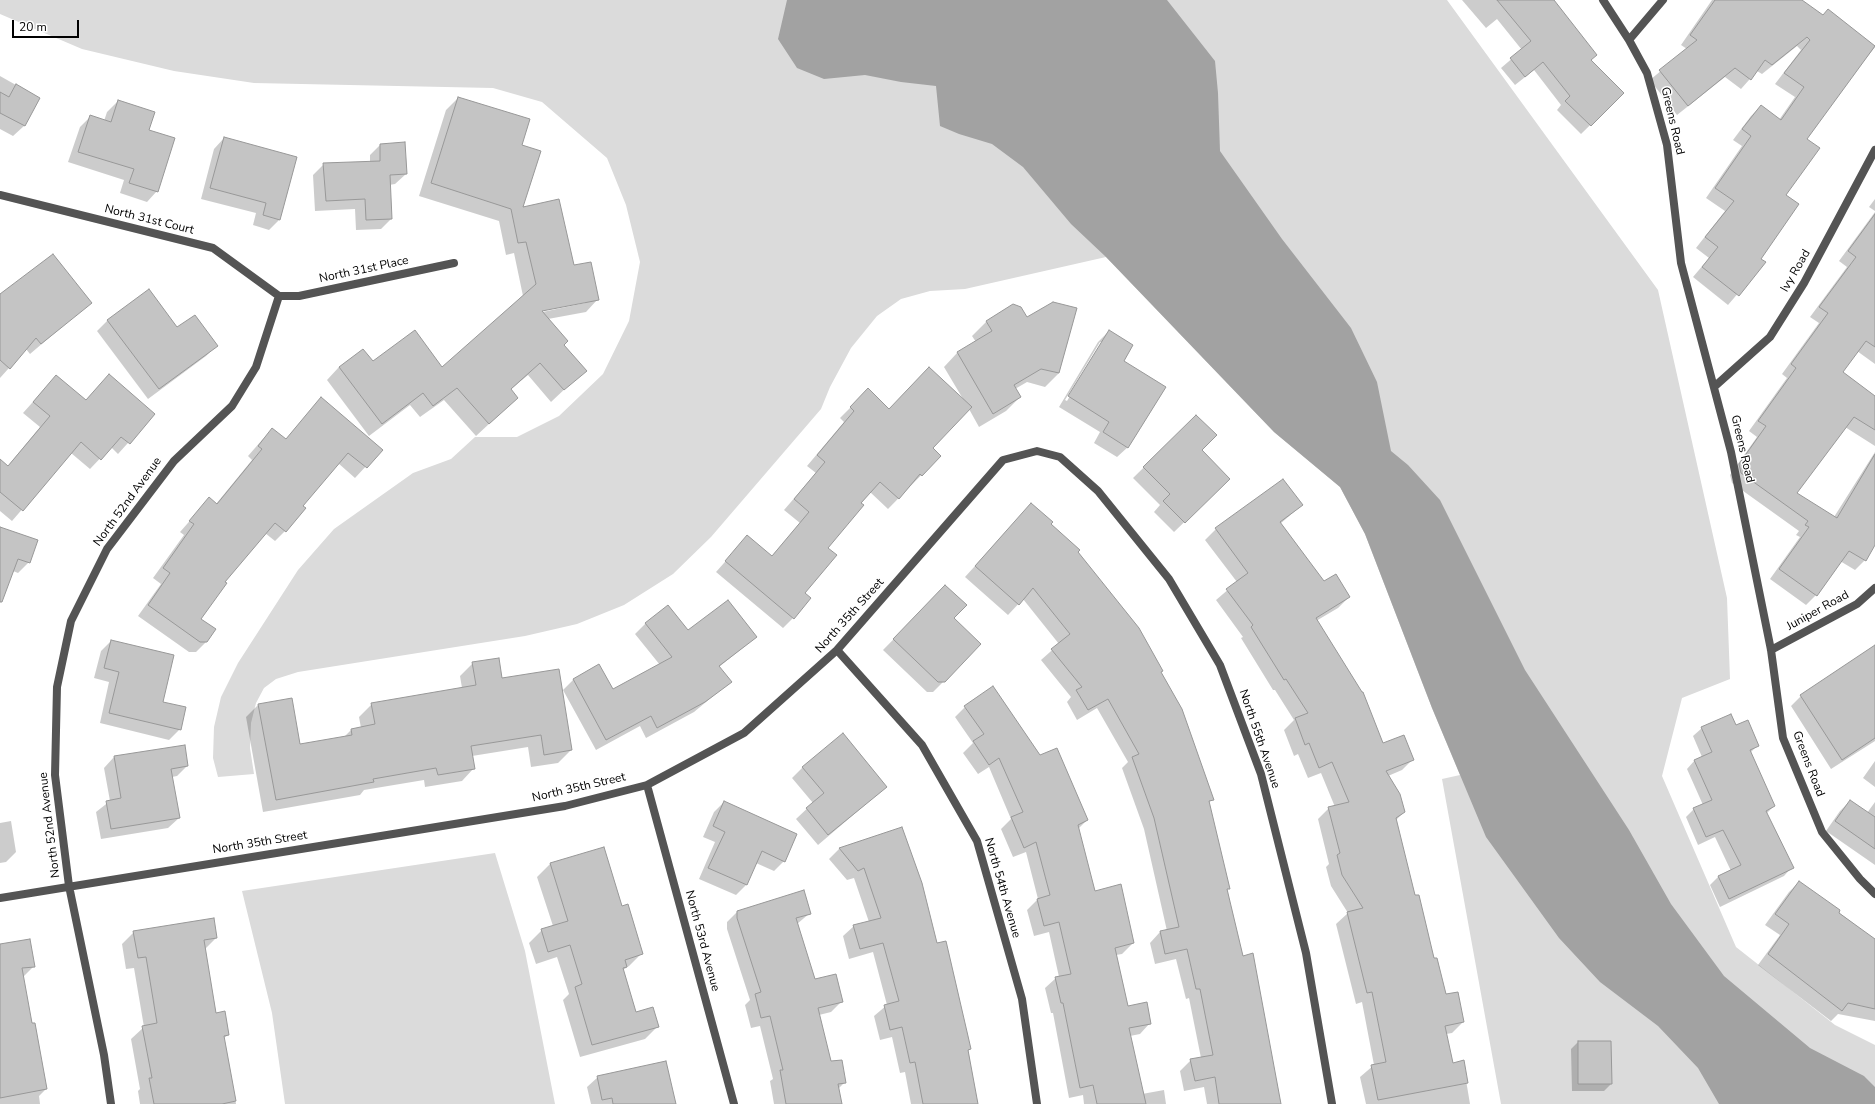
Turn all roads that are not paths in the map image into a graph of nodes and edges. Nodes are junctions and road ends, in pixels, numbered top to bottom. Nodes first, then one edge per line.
1 (1603, 0) edge
2 (1663, 0) edge
3 (1629, 40) junction
4 (1875, 150) edge
5 (0, 195) edge
6 (454, 263) dead end
7 (279, 296) junction
8 (1714, 387) junction
9 (1037, 451) joint
10 (1875, 588) edge
11 (837, 650) junction
12 (1771, 650) junction
13 (647, 785) junction
14 (69, 886) junction
15 (1875, 894) edge
16 (0, 898) edge
17 (111, 1104) edge
18 (734, 1104) edge
19 (1037, 1104) edge
20 (1332, 1104) edge

1 - 3 street, Greens Road
2 - 3 street
3 - 8 street, Greens Road
4 - 8 street, Ivy Road
5 - 7 street, North 31st Court
6 - 7 street, North 31st Place
7 - 14 street, North 52nd Avenue
8 - 12 street, Greens Road
9 - 11 street, North 35th Street
9 - 20 street, North 55th Avenue
10 - 12 street, Juniper Road
11 - 13 street, North 35th Street
11 - 19 street, North 54th Avenue
12 - 15 street, Greens Road
13 - 14 street, North 35th Street
13 - 18 street, North 53rd Avenue
14 - 16 street, North 35th Street
14 - 17 street, North 52nd Avenue

